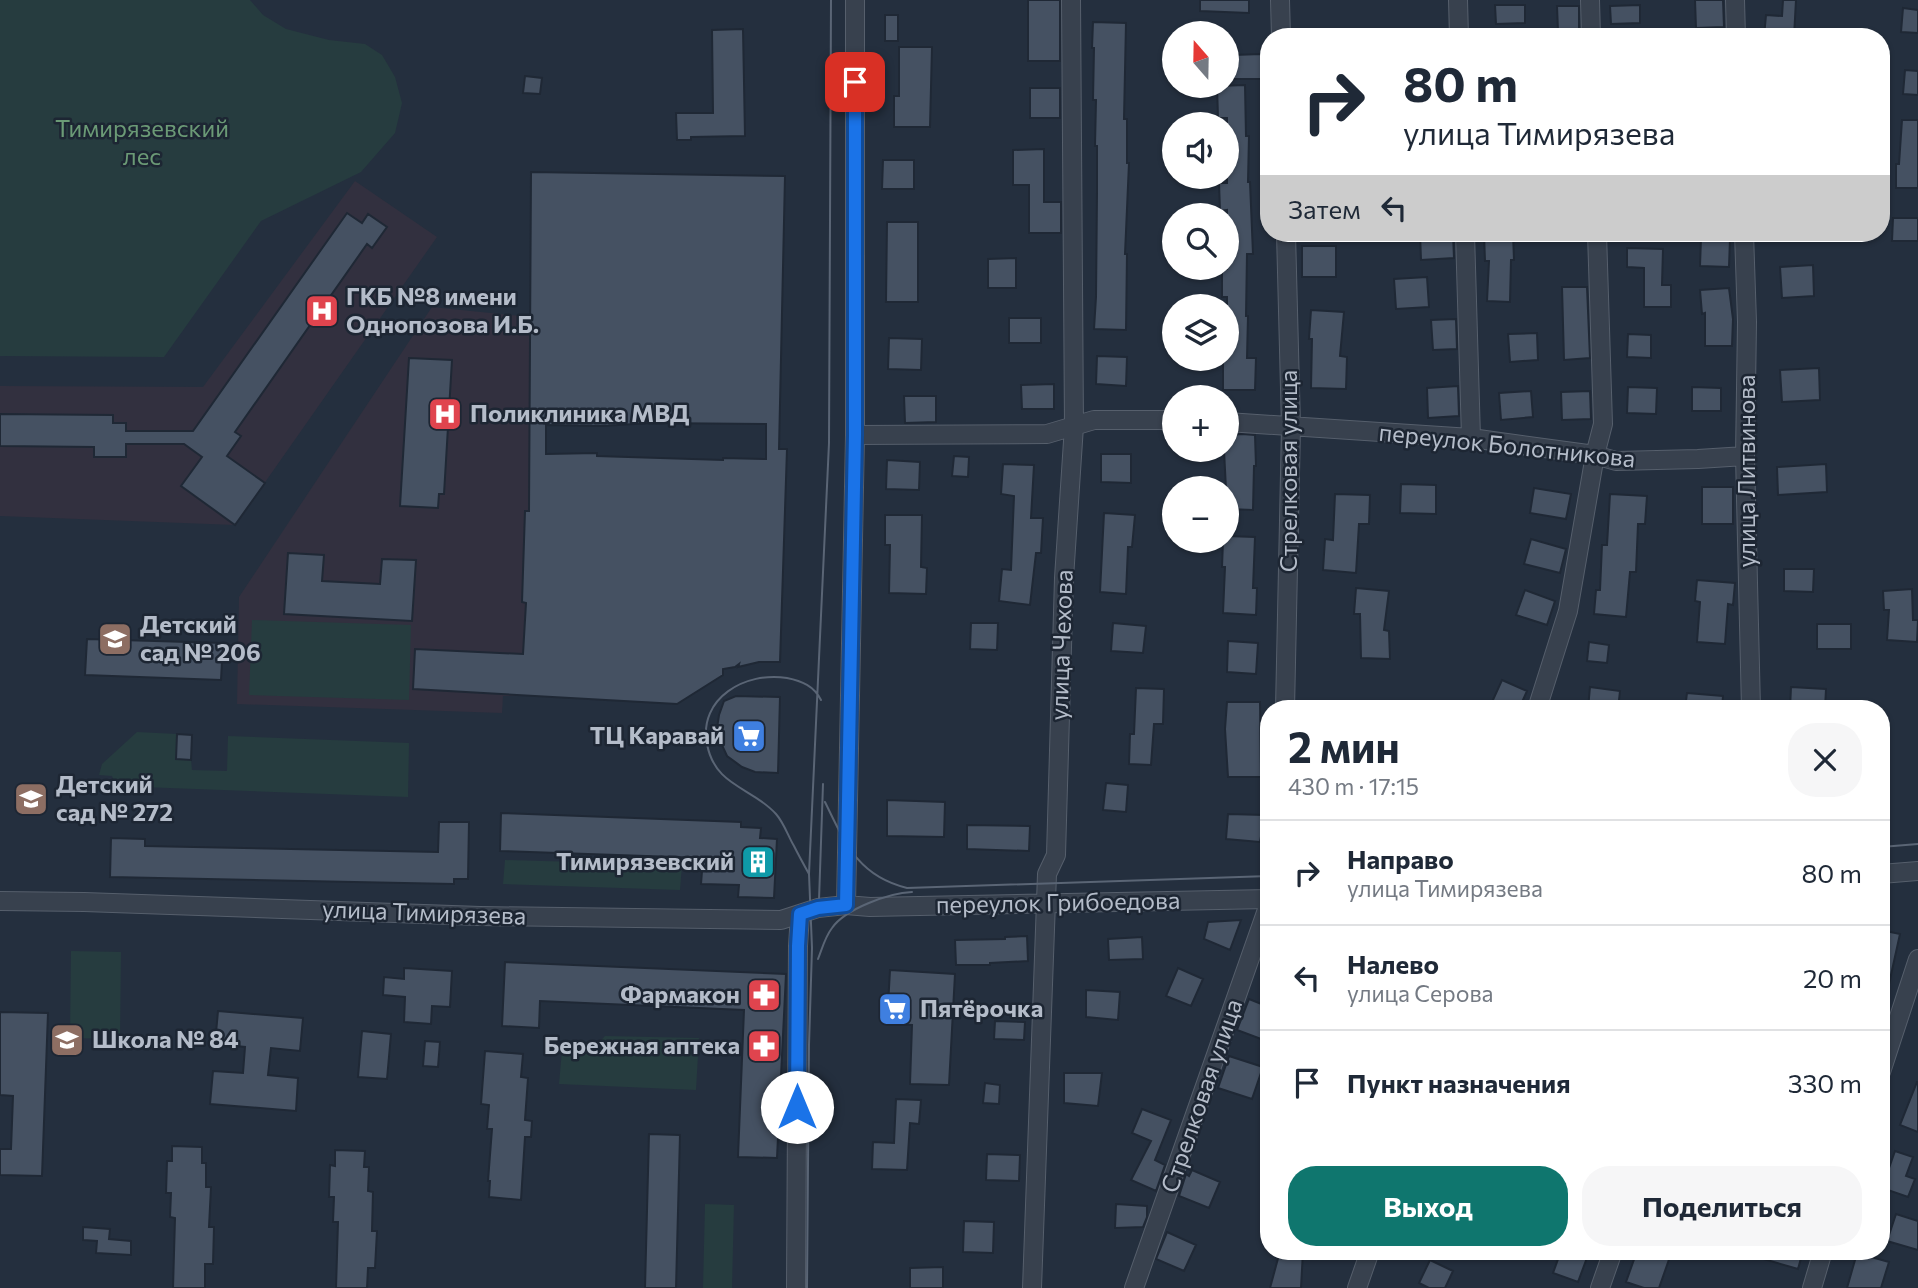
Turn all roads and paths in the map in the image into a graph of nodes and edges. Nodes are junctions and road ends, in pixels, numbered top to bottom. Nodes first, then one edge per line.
1 (855, 0) edge
2 (1071, 0) edge
3 (1280, 0) edge
4 (1458, 0) edge
5 (1590, 0) edge
6 (1735, 0) edge
7 (1281, 28) edge
8 (1459, 28) edge
9 (1591, 28) edge
10 (1736, 28) edge
11 (1286, 242) edge
12 (1465, 242) edge
13 (1597, 242) edge
14 (1744, 242) edge
15 (1162, 420) edge
16 (1239, 423) edge
17 (1074, 426) junction
18 (1292, 427) junction
19 (855, 435) junction
20 (1471, 438) junction
21 (1595, 455) junction
22 (1745, 456) junction
23 (1285, 700) edge
24 (1541, 700) edge
25 (1751, 700) edge
26 (1918, 871) edge
27 (1890, 873) edge
28 (0, 901) edge
29 (1260, 902) edge
30 (1046, 903) junction
31 (846, 905) junction
32 (800, 914) junction
33 (1260, 928) edge
34 (1918, 959) edge
35 (1890, 1045) edge
36 (1367, 1260) edge
37 (1610, 1260) edge
38 (1821, 1260) edge
39 (796, 1288) edge
40 (1032, 1288) edge
41 (1134, 1288) edge
42 (1357, 1288) edge
43 (1600, 1288) edge
44 (1812, 1288) edge

1 - 19 street
2 - 17 street, улица Чехова
3 - 7 street
4 - 8 street
5 - 9 street
6 - 10 street
11 - 18 street, Стрелковая улица
12 - 20 street
13 - 21 street
14 - 22 street, улица Литвинова
15 - 17 street
16 - 18 street, переулок Болотникова
17 - 19 street
17 - 30 street, улица Чехова
18 - 20 street, переулок Болотникова
18 - 23 street, Стрелковая улица
19 - 31 street
20 - 21 street, переулок Болотникова
21 - 22 street, переулок Болотникова
21 - 24 street
22 - 25 street, улица Литвинова
26 - 27 street
28 - 32 street, улица Тимирязева
29 - 30 street, переулок Грибоедова
30 - 31 street, переулок Грибоедова
30 - 40 street, улица Чехова
31 - 32 street, улица Тимирязева
32 - 39 street
33 - 41 street, Стрелковая улица
34 - 35 street
36 - 42 street
37 - 43 street
38 - 44 street

